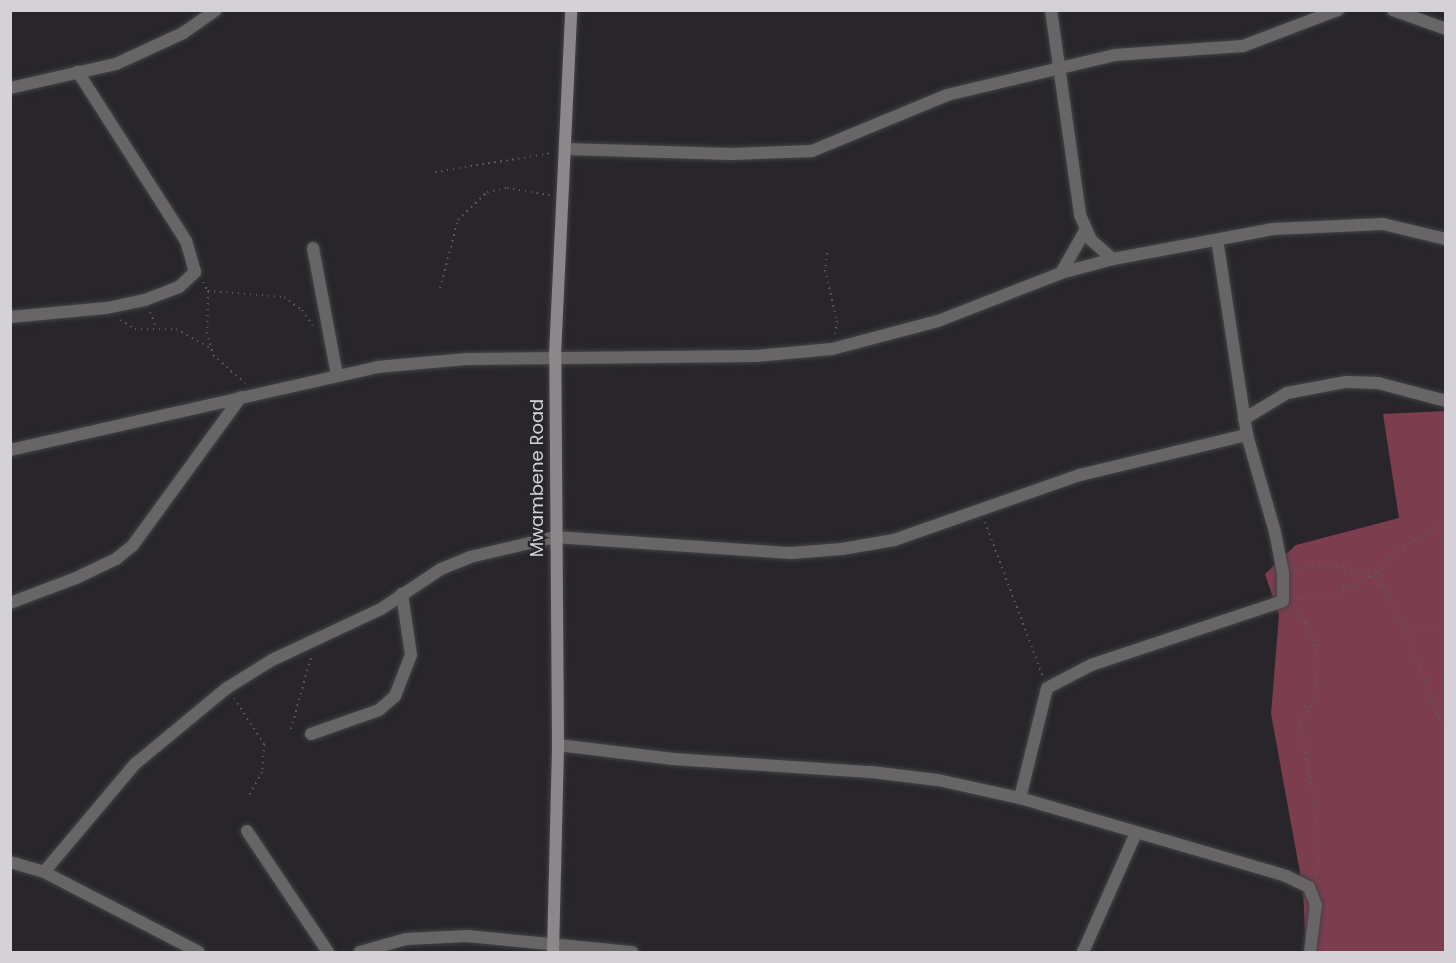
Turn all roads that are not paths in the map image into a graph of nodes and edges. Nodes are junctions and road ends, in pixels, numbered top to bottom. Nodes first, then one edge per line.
1 (216, 10) edge
2 (571, 10) edge
3 (1051, 10) edge
4 (1338, 10) edge
5 (1393, 10) edge
6 (1446, 29) edge
7 (1056, 66) junction
8 (78, 72) junction
9 (10, 88) edge
10 (566, 149) junction
11 (1085, 231) junction
12 (1446, 238) edge
13 (1217, 240) junction
14 (312, 248) dead end
15 (1113, 259) junction
16 (1061, 273) junction
17 (10, 317) edge
18 (555, 356) junction
19 (337, 375) junction
20 (241, 397) junction
21 (1446, 401) edge
22 (1244, 419) junction
23 (1246, 435) junction
24 (10, 450) edge
25 (555, 537) junction
26 (402, 594) junction
27 (10, 603) edge
28 (311, 734) dead end
29 (558, 745) junction
30 (1020, 798) junction
31 (247, 831) dead end
32 (1136, 832) junction
33 (10, 862) edge
34 (44, 872) junction
35 (554, 949) edge
36 (199, 952) edge
37 (328, 952) edge
38 (360, 952) edge
39 (632, 952) edge
40 (1083, 952) edge
41 (1310, 952) edge

1 - 8 street
2 - 10 street, Mwambene Road
3 - 7 street
4 - 7 street
5 - 6 street
7 - 10 street
7 - 11 street
8 - 9 street
8 - 17 street
10 - 18 street, Mwambene Road
11 - 15 street
11 - 16 street
12 - 13 street
13 - 15 street
13 - 22 street
14 - 19 street
15 - 16 street
16 - 18 street
18 - 19 street
18 - 25 street, Mwambene Road
19 - 20 street
20 - 24 street
20 - 27 street
21 - 22 street
22 - 23 street
23 - 25 street
23 - 30 street
25 - 26 street
25 - 29 street, Mwambene Road
26 - 28 street
26 - 34 street
29 - 30 street
29 - 35 street, Mwambene Road
30 - 32 street
31 - 37 street
32 - 40 street
32 - 41 street
33 - 34 street
34 - 36 street
35 - 38 street
35 - 39 street

